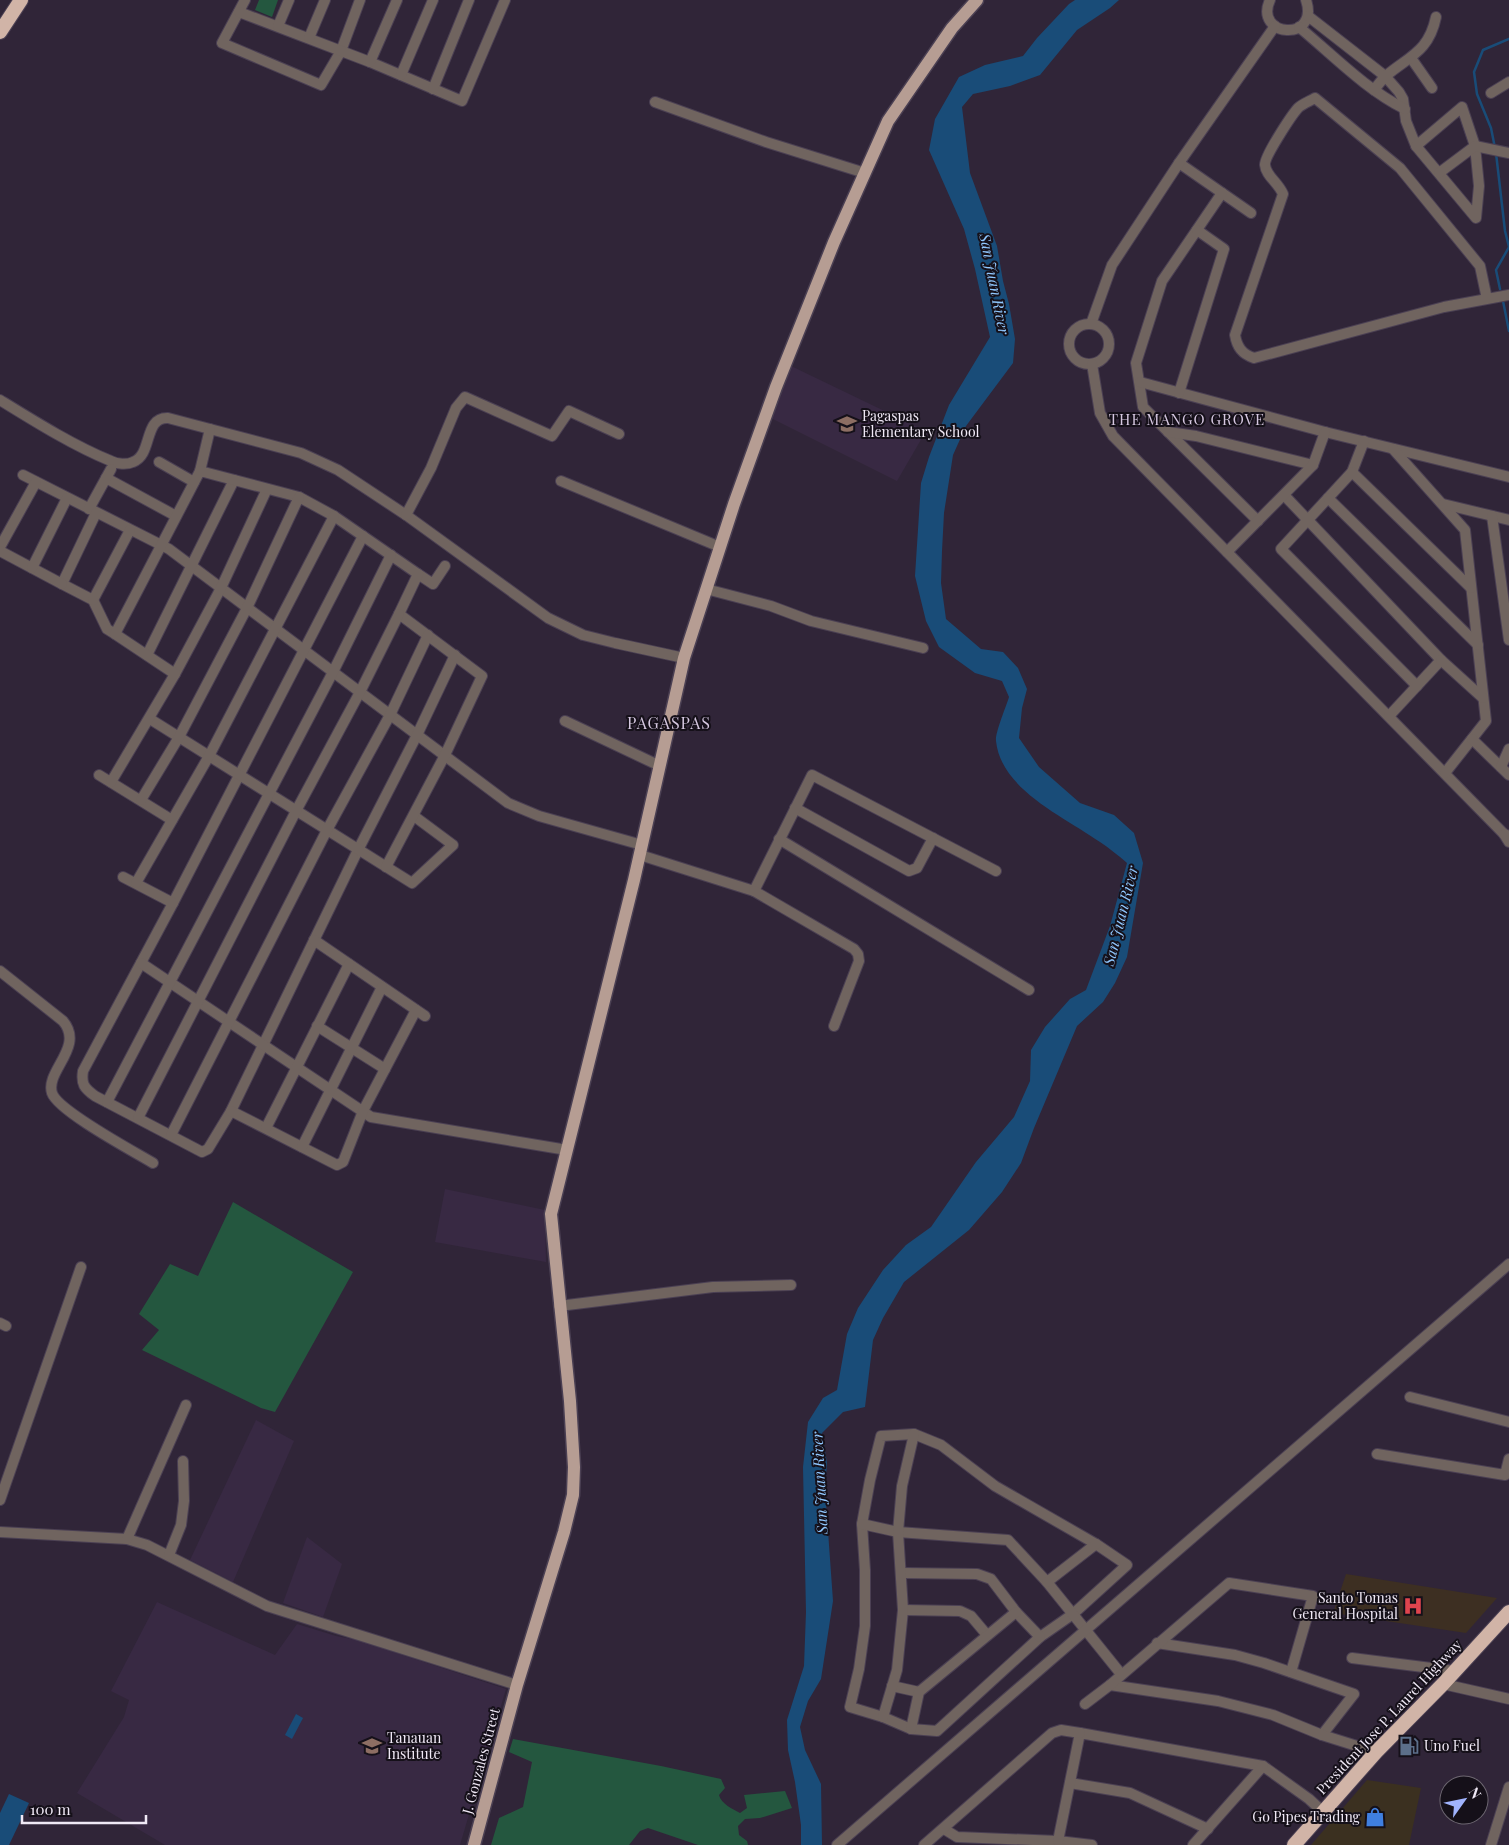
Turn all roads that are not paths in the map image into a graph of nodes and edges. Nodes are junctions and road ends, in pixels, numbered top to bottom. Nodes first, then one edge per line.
1 (21, 0) edge
2 (245, 0) edge
3 (289, 0) edge
4 (325, 0) edge
5 (360, 0) edge
6 (397, 0) edge
7 (420, 0) edge
8 (469, 0) edge
9 (505, 0) edge
10 (977, 0) edge
11 (1306, 0) edge
12 (1268, 1) edge
13 (432, 3) edge
14 (239, 12) junction
15 (1308, 16) junction
16 (1436, 17) dead end
17 (278, 26) junction
18 (1275, 26) junction
19 (1299, 27) junction
20 (0, 32) edge
21 (309, 38) junction
22 (341, 51) junction
23 (1411, 58) junction
24 (370, 62) junction
25 (401, 75) junction
26 (1385, 76) junction
27 (1509, 82) edge
28 (1432, 88) dead end
29 (433, 89) junction
30 (1374, 90) junction
31 (1491, 93) dead end
32 (655, 102) dead end
33 (1404, 109) junction
34 (1416, 146) junction
35 (1475, 146) junction
36 (1501, 151) edge
37 (1179, 164) junction
38 (1439, 173) junction
39 (865, 174) junction
40 (1222, 193) junction
41 (1251, 213) dead end
42 (1197, 230) junction
43 (1509, 294) edge
44 (1487, 299) junction
45 (1091, 324) junction
46 (1092, 364) junction
47 (1140, 382) junction
48 (1179, 393) junction
49 (0, 400) edge
50 (210, 429) junction
51 (1168, 432) junction
52 (1326, 432) junction
53 (619, 434) dead end
54 (1364, 441) junction
55 (1393, 449) junction
56 (159, 462) dead end
57 (1313, 465) junction
58 (200, 471) junction
59 (1352, 472) junction
60 (22, 475) dead end
61 (1509, 477) edge
62 (234, 480) junction
63 (36, 482) junction
64 (194, 482) junction
65 (561, 482) dead end
66 (267, 489) junction
67 (1284, 495) junction
68 (299, 497) junction
69 (68, 498) junction
70 (1328, 498) junction
71 (1443, 504) junction
72 (1467, 510) junction
73 (93, 511) junction
74 (406, 515) junction
75 (176, 516) junction
76 (334, 516) junction
77 (1492, 516) junction
78 (1308, 520) junction
79 (1509, 520) edge
80 (1258, 521) junction
81 (1458, 521) junction
82 (130, 530) junction
83 (363, 536) junction
84 (161, 545) junction
85 (720, 547) junction
86 (0, 549) edge
87 (1227, 552) junction
88 (391, 555) junction
89 (445, 566) dead end
90 (192, 567) junction
91 (32, 568) junction
92 (418, 574) junction
93 (62, 584) junction
94 (221, 588) junction
95 (1471, 588) junction
96 (706, 589) junction
97 (93, 600) junction
98 (247, 608) junction
99 (399, 614) junction
100 (276, 630) junction
101 (116, 634) junction
102 (428, 635) junction
103 (1509, 640) edge
104 (1478, 645) junction
105 (923, 648) dead end
106 (303, 650) junction
107 (147, 655) junction
108 (455, 655) junction
109 (684, 658) junction
110 (1441, 660) junction
111 (333, 672) junction
112 (175, 674) junction
113 (1417, 686) junction
114 (360, 692) junction
115 (1483, 698) junction
116 (390, 715) junction
117 (1389, 716) junction
118 (150, 719) junction
119 (565, 720) dead end
120 (417, 735) junction
121 (179, 738) junction
122 (1472, 740) junction
123 (1509, 749) edge
124 (445, 755) junction
125 (209, 756) junction
126 (660, 766) junction
127 (1501, 767) junction
128 (1445, 773) junction
129 (100, 775) dead end
130 (239, 775) junction
131 (1509, 775) edge
132 (111, 782) junction
133 (268, 793) junction
134 (141, 800) junction
135 (795, 808) junction
136 (296, 811) junction
137 (414, 816) junction
138 (172, 820) junction
139 (327, 830) junction
140 (934, 838) junction
141 (1507, 838) edge
142 (779, 839) junction
143 (358, 850) junction
144 (641, 850) junction
145 (386, 868) junction
146 (996, 870) dead end
147 (124, 877) dead end
148 (136, 884) junction
149 (754, 891) junction
150 (173, 902) junction
151 (314, 940) junction
152 (141, 963) junction
153 (348, 964) junction
154 (0, 971) edge
155 (169, 982) junction
156 (382, 987) junction
157 (1028, 990) dead end
158 (198, 1002) junction
159 (416, 1010) junction
160 (425, 1016) dead end
161 (229, 1022) junction
162 (317, 1026) junction
163 (834, 1026) dead end
164 (263, 1045) junction
165 (352, 1048) junction
166 (296, 1067) junction
167 (385, 1069) junction
168 (330, 1090) junction
169 (107, 1102) junction
170 (231, 1111) junction
171 (363, 1112) junction
172 (138, 1118) junction
173 (266, 1128) junction
174 (171, 1136) junction
175 (302, 1147) junction
176 (567, 1150) junction
177 (153, 1163) dead end
178 (1509, 1264) edge
179 (81, 1267) dead end
180 (791, 1285) dead end
181 (559, 1306) junction
182 (1410, 1397) dead end
183 (186, 1405) dead end
184 (1509, 1422) edge
185 (914, 1434) junction
186 (1376, 1454) dead end
187 (1509, 1458) edge
188 (183, 1461) dead end
189 (0, 1500) edge
190 (862, 1524) junction
191 (0, 1532) edge
192 (898, 1532) junction
193 (127, 1538) junction
194 (1096, 1544) junction
195 (169, 1555) junction
196 (902, 1573) junction
197 (1047, 1582) junction
198 (903, 1610) junction
199 (1016, 1612) junction
200 (1509, 1612) edge
201 (1073, 1614) junction
202 (1084, 1630) junction
203 (987, 1635) junction
204 (1040, 1638) junction
205 (1157, 1644) junction
206 (1352, 1658) dead end
207 (1455, 1671) junction
208 (1290, 1672) junction
209 (1121, 1674) junction
210 (1444, 1684) junction
211 (517, 1685) junction
212 (1110, 1685) junction
213 (892, 1686) junction
214 (919, 1692) junction
215 (1509, 1699) edge
216 (1085, 1704) dead end
217 (883, 1717) junction
218 (911, 1729) junction
219 (1080, 1733) junction
220 (1322, 1735) junction
221 (1376, 1752) junction
222 (1263, 1766) junction
223 (1070, 1783) junction
224 (1509, 1787) edge
225 (1323, 1812) junction
226 (944, 1829) junction
227 (1208, 1829) junction
228 (1058, 1841) junction
229 (474, 1845) edge
230 (837, 1845) edge
231 (924, 1845) edge
232 (1092, 1845) edge
233 (1194, 1845) edge
234 (1294, 1845) edge
235 (1491, 1845) edge

1 - 20 highway
2 - 14 street
3 - 17 street
4 - 21 street
5 - 22 street
6 - 24 street
7 - 13 street
8 - 29 street
9 - 29 street
10 - 39 main road, J. Gonzales Street
11 - 15 street
12 - 18 street
13 - 25 street
14 - 17 street
14 - 22 street
15 - 19 street
15 - 26 street
16 - 23 street
17 - 21 street
18 - 19 street
18 - 37 street
19 - 30 street
21 - 22 street
22 - 24 street
23 - 26 street
23 - 28 street
24 - 25 street
25 - 29 street
26 - 30 street
26 - 33 street
27 - 31 street
30 - 33 street
32 - 39 street
33 - 34 street
34 - 35 street
34 - 38 street
35 - 36 street
35 - 38 street
35 - 38 street
37 - 40 street
37 - 45 street
39 - 85 main road, J. Gonzales Street
40 - 41 street
40 - 42 street
42 - 47 street
42 - 48 street
43 - 44 street
44 - 44 street
45 - 46 street
45 - 46 street
46 - 87 street
47 - 48 street
47 - 51 street
48 - 52 street
49 - 50 street
50 - 58 street
50 - 74 street
51 - 57 street
51 - 80 street
52 - 54 street
52 - 57 street
53 - 74 street
54 - 55 street
54 - 59 street
55 - 61 street
55 - 71 street
56 - 64 street
57 - 67 street
58 - 62 street
58 - 64 street
59 - 70 street
59 - 95 street
60 - 63 street
62 - 66 street
62 - 90 street
63 - 69 street
63 - 86 street
64 - 75 street
65 - 85 street
66 - 68 street
66 - 94 street
67 - 78 street
67 - 80 street
68 - 76 street
68 - 98 street
69 - 73 street
69 - 91 street
70 - 78 street
70 - 104 street
71 - 72 street
71 - 81 street
72 - 77 street
72 - 81 street
73 - 75 street
73 - 82 street
73 - 93 street
74 - 109 street
75 - 84 street
76 - 83 street
76 - 100 street
77 - 79 street
77 - 103 street
78 - 110 street
78 - 113 street
80 - 87 street
81 - 95 street
82 - 84 street
82 - 97 street
83 - 88 street
83 - 106 street
84 - 90 street
84 - 101 street
85 - 96 main road, J. Gonzales Street
86 - 91 street
87 - 117 street
88 - 92 street
88 - 111 street
89 - 92 street
90 - 94 street
90 - 107 street
91 - 93 street
92 - 99 street
93 - 97 street
94 - 98 street
94 - 112 street
95 - 104 street
96 - 105 street
96 - 109 main road, J. Gonzales Street
97 - 101 street
98 - 100 street
98 - 121 street
99 - 102 street
99 - 114 street
100 - 106 street
100 - 125 street
101 - 107 street
102 - 108 street
102 - 116 street
104 - 115 street
106 - 111 street
106 - 130 street
107 - 112 street
108 - 120 street
108 - 124 street
109 - 126 main road, J. Gonzales Street
110 - 113 street
110 - 115 street
111 - 114 street
111 - 133 street
112 - 118 street
113 - 117 street
114 - 116 street
114 - 136 street
115 - 122 street
116 - 120 street
116 - 139 street
117 - 128 street
118 - 121 street
118 - 132 street
119 - 126 street
120 - 124 street
120 - 143 street
121 - 125 street
121 - 134 street
122 - 127 street
122 - 128 street
123 - 127 street
124 - 137 street
124 - 144 street
125 - 130 street
125 - 138 street
126 - 144 main road, J. Gonzales Street
127 - 131 street
128 - 141 street
129 - 132 street
130 - 133 street
130 - 150 street
132 - 134 street
133 - 136 street
133 - 155 street
134 - 138 street
135 - 140 street
135 - 140 street
135 - 142 street
136 - 139 street
136 - 158 street
137 - 145 street
137 - 145 street
138 - 148 street
139 - 143 street
139 - 161 street
140 - 146 street
142 - 149 street
142 - 157 street
143 - 145 street
143 - 151 street
144 - 149 street
144 - 176 main road, J. Gonzales Street
147 - 148 street
148 - 150 street
149 - 163 street
150 - 152 street
151 - 153 street
151 - 164 street
152 - 155 street
152 - 169 street
153 - 156 street
153 - 162 street
154 - 177 street
155 - 158 street
155 - 169 street
156 - 159 street
156 - 165 street
158 - 161 street
158 - 172 street
159 - 160 street
159 - 167 street
161 - 164 street
161 - 174 street
162 - 165 street
162 - 166 street
164 - 166 street
164 - 170 street
165 - 167 street
165 - 168 street
166 - 168 street
166 - 173 street
167 - 171 street
168 - 171 street
168 - 175 street
169 - 172 street
170 - 173 street
170 - 174 street
171 - 175 street
171 - 176 street
172 - 174 street
173 - 175 street
176 - 181 main road, J. Gonzales Street
178 - 202 street
179 - 189 street
180 - 181 street
181 - 211 main road, J. Gonzales Street
182 - 184 street
183 - 193 street
185 - 190 street
185 - 192 street
185 - 194 street
186 - 187 street
188 - 195 street
190 - 192 street
190 - 217 street
191 - 193 street
192 - 196 street
192 - 197 street
193 - 195 street
194 - 197 street
194 - 201 street
195 - 211 street
196 - 198 street
196 - 199 street
197 - 201 street
198 - 203 street
198 - 213 street
199 - 203 street
199 - 204 street
200 - 207 highway, President Jose P. Laurel Highway
201 - 202 street
201 - 204 street
202 - 209 street
202 - 230 street
203 - 214 street
204 - 218 street
205 - 208 street
205 - 208 street
205 - 209 street
206 - 207 street
207 - 210 highway, President Jose P. Laurel Highway
208 - 220 street
209 - 212 street
210 - 215 street
210 - 221 highway, President Jose P. Laurel Highway
211 - 229 main road, J. Gonzales Street
212 - 216 street
212 - 220 street
213 - 214 street
213 - 217 street
214 - 218 street
217 - 218 street
219 - 222 street
219 - 223 street
219 - 226 street
220 - 221 street
221 - 225 highway, President Jose P. Laurel Highway
222 - 225 street
222 - 227 street
223 - 227 street
223 - 228 street
224 - 235 street
225 - 234 highway, President Jose P. Laurel Highway
226 - 228 street
226 - 231 street
227 - 233 street
228 - 232 street

